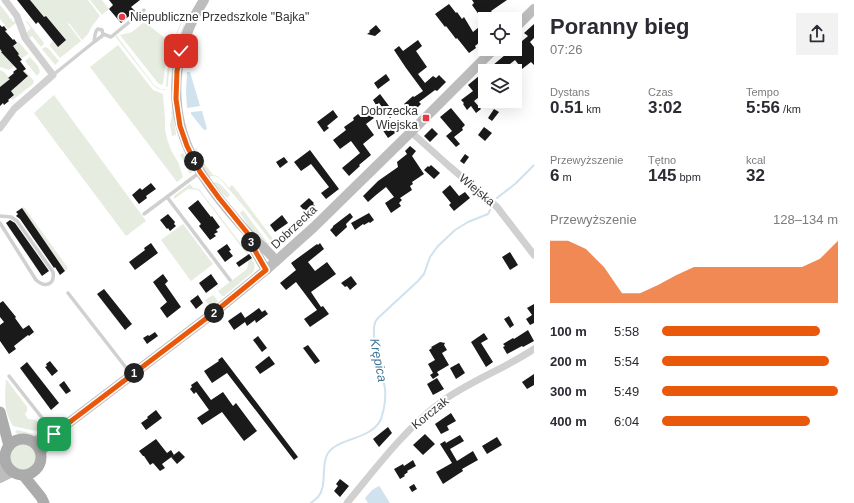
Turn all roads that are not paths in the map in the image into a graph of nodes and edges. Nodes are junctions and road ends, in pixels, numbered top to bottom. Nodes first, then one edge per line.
1 (5, 0) edge
2 (204, 0) edge
3 (534, 9) edge
4 (144, 10) dead end
5 (522, 21) edge
6 (103, 34) junction
7 (94, 42) junction
8 (487, 56) edge
9 (53, 75) junction
10 (0, 128) edge
11 (412, 132) junction
12 (200, 172) junction
13 (167, 196) junction
14 (144, 214) dead end
15 (0, 216) edge
16 (0, 223) edge
17 (249, 235) junction
18 (534, 255) edge
19 (276, 261) junction
20 (266, 270) junction
21 (230, 280) dead end
22 (68, 293) dead end
23 (534, 349) edge
24 (132, 375) junction
25 (9, 376) dead end
26 (1, 417) edge
27 (54, 434) junction
28 (19, 440) junction
29 (33, 442) junction
30 (9, 446) junction
31 (41, 452) junction
32 (3, 466) edge
33 (36, 470) junction
34 (12, 472) junction
35 (24, 476) junction
36 (0, 478) edge
37 (42, 500) edge
38 (347, 503) edge

1 - 9 street
2 - 12 street
3 - 5 street
4 - 6 lane
6 - 7 lane
6 - 7 lane
7 - 9 lane
8 - 11 street, Dobrzecka
9 - 10 street
11 - 18 street, Wiejska
11 - 19 street, Dobrzecka
12 - 13 lane
12 - 17 street
13 - 14 lane
13 - 21 lane
15 - 16 lane
17 - 19 street
17 - 20 street
19 - 20 street, Dobrzecka
20 - 24 street, Dobrzecka
22 - 24 lane
23 - 38 street, Korczak
24 - 27 street, Dobrzecka
25 - 27 lane
26 - 28 main road
26 - 30 main road
27 - 29 street
27 - 31 street
28 - 29 main road
28 - 30 main road
29 - 31 main road
30 - 32 main road
31 - 33 main road
32 - 34 main road
33 - 35 main road
33 - 37 main road
34 - 35 main road
34 - 36 street
35 - 37 main road

